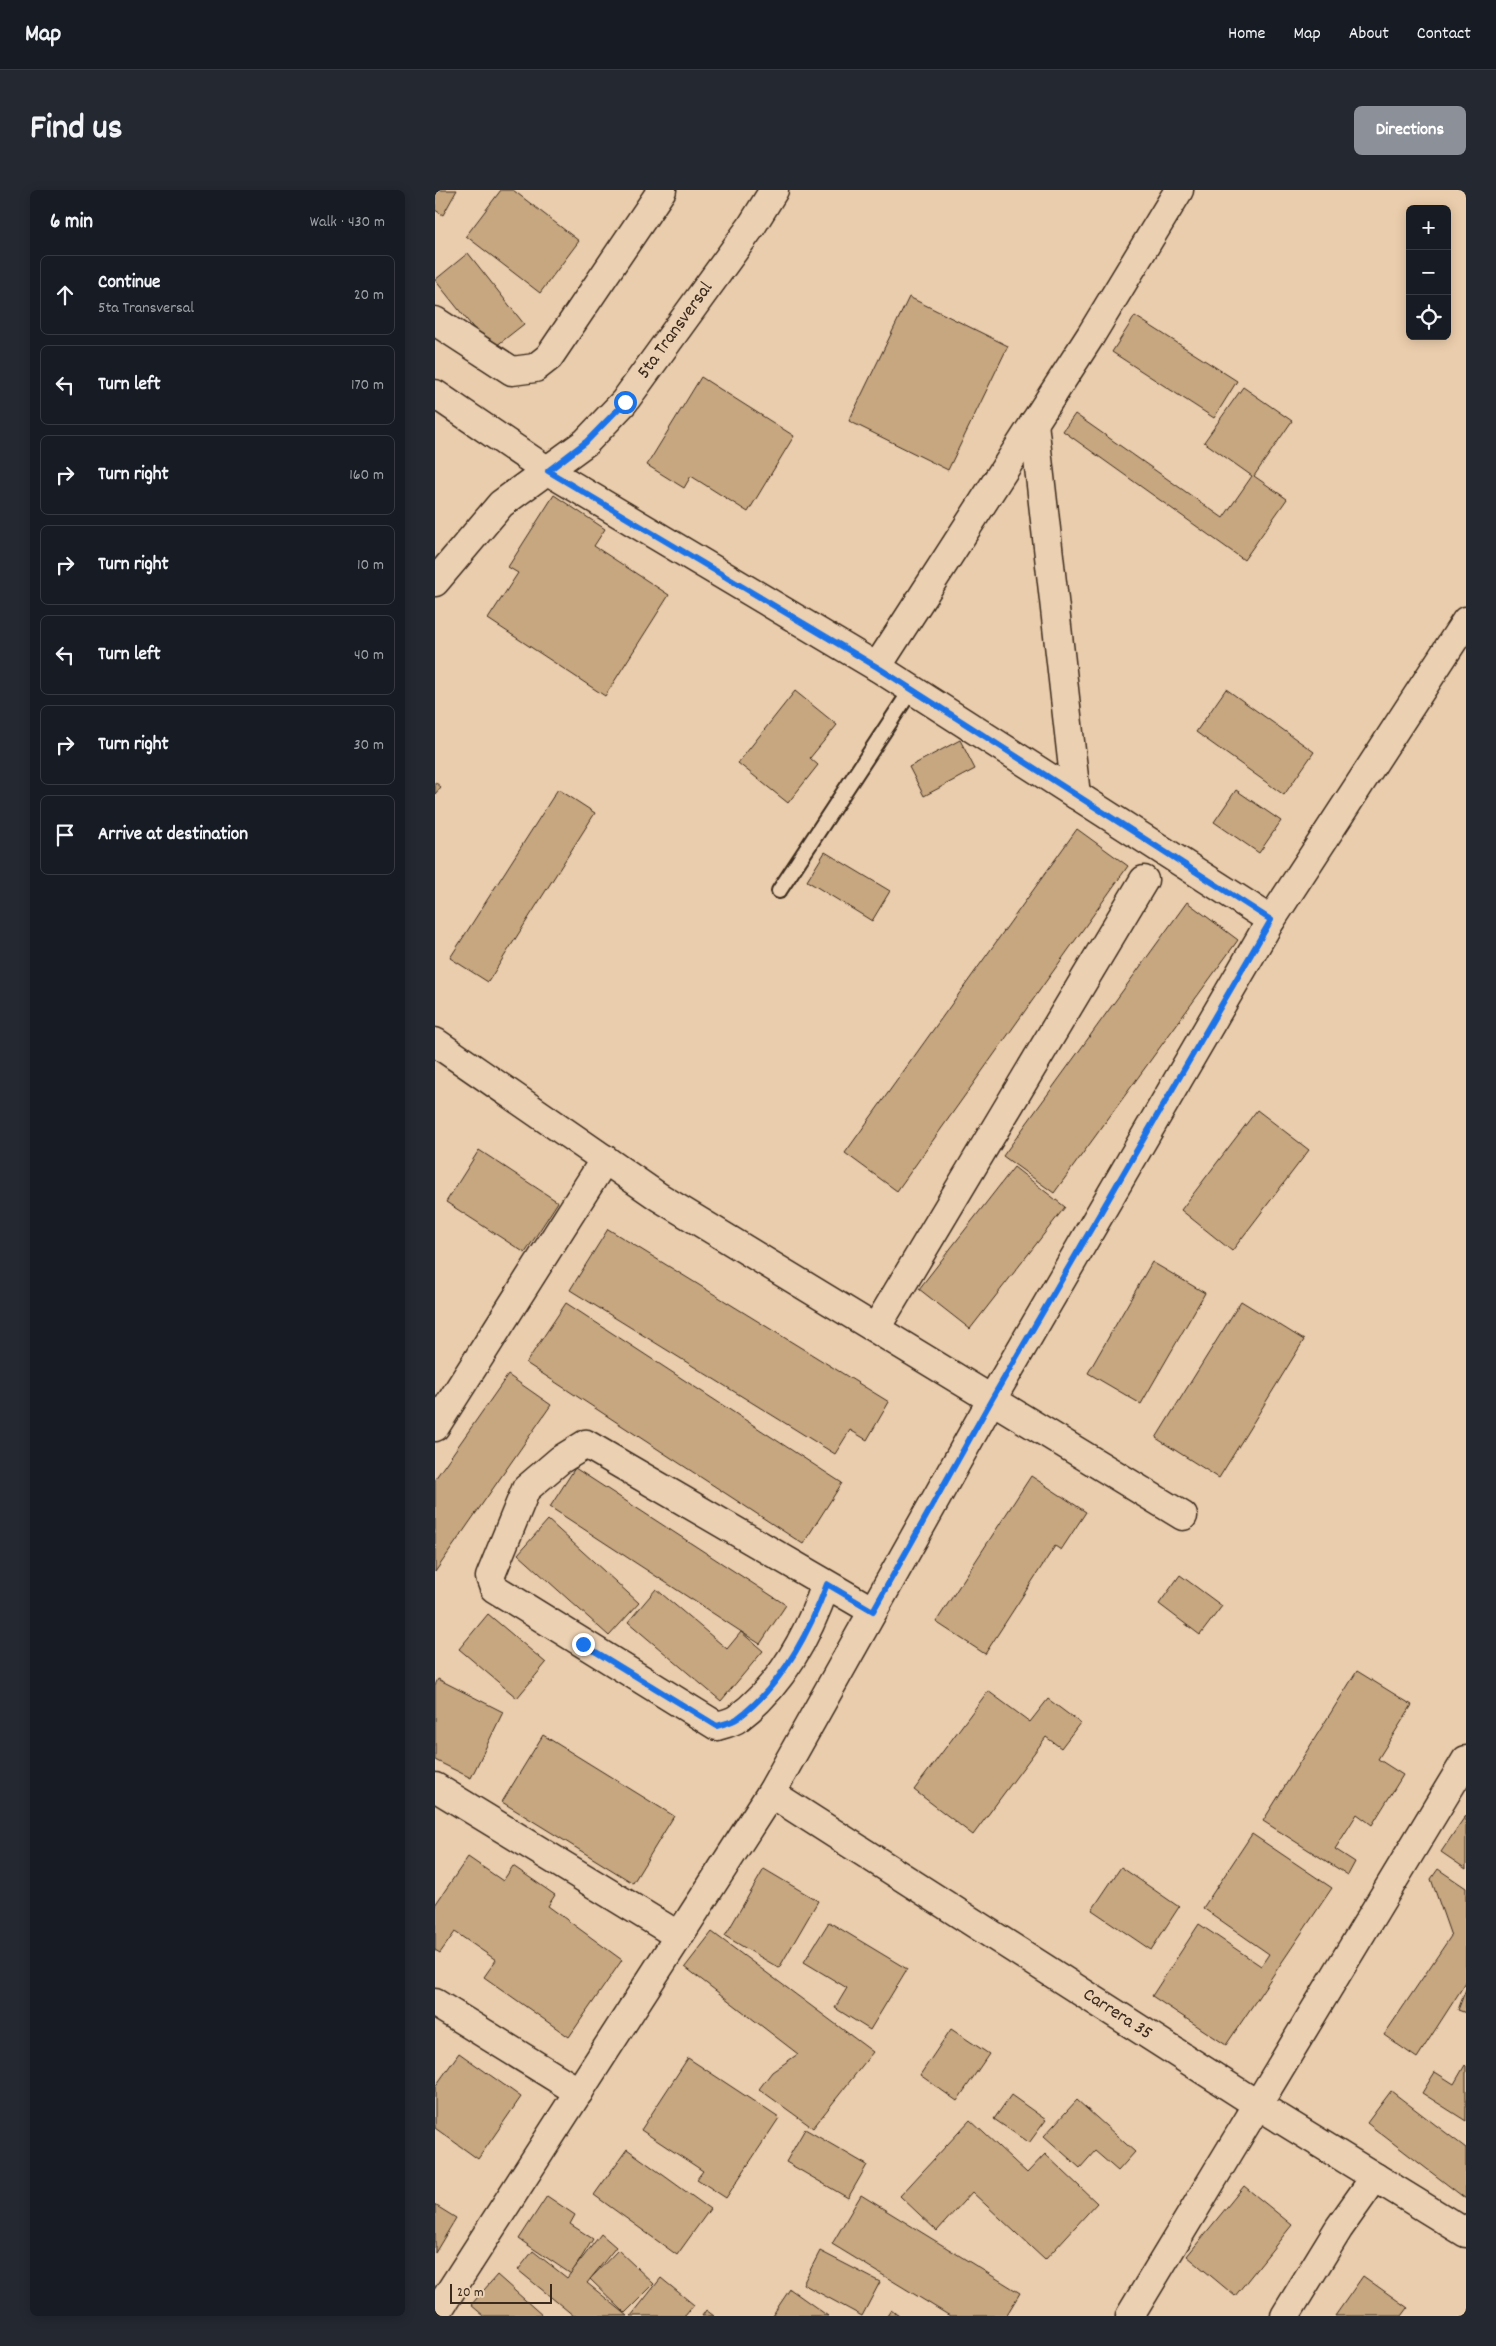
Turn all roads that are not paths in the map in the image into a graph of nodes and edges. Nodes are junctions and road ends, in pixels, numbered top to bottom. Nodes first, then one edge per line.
1 (662, 190) edge
2 (774, 190) edge
3 (1179, 190) edge
4 (435, 320) edge
5 (435, 394) edge
6 (1034, 423) junction
7 (548, 471) junction
8 (435, 582) edge
9 (1466, 621) edge
10 (877, 667) junction
11 (911, 690) junction
12 (1075, 795) junction
13 (1144, 880) dead end
14 (779, 891) dead end
15 (1271, 920) junction
16 (435, 1042) edge
17 (605, 1159) junction
18 (876, 1328) junction
19 (992, 1399) junction
20 (435, 1427) edge
21 (1183, 1516) dead end
22 (827, 1584) junction
23 (873, 1611) junction
24 (1466, 1760) edge
25 (435, 1787) edge
26 (771, 1794) junction
27 (679, 1936) junction
28 (435, 2003) edge
29 (579, 2092) junction
30 (1258, 2105) junction
31 (1375, 2177) junction
32 (1466, 2233) edge
33 (435, 2315) edge
34 (1130, 2316) edge
35 (1285, 2316) edge

1 - 4 street
2 - 7 street, 5ta Transversal
3 - 6 street
5 - 7 street
6 - 10 street
6 - 12 street
7 - 8 street, 5ta Transversal
7 - 10 street
9 - 15 street
10 - 11 street
11 - 12 street
11 - 14 lane
12 - 15 street
13 - 18 street
15 - 19 street
16 - 17 street
17 - 18 street
17 - 20 street
18 - 19 street
19 - 21 street
19 - 23 street
22 - 22 street
22 - 23 street
23 - 26 street
24 - 30 street
25 - 27 street
26 - 27 street
26 - 30 street, Carrera 35
27 - 29 street
28 - 29 street
29 - 33 street
30 - 31 street, Carrera 35
30 - 34 street
31 - 32 street, Carrera 35
31 - 35 street

